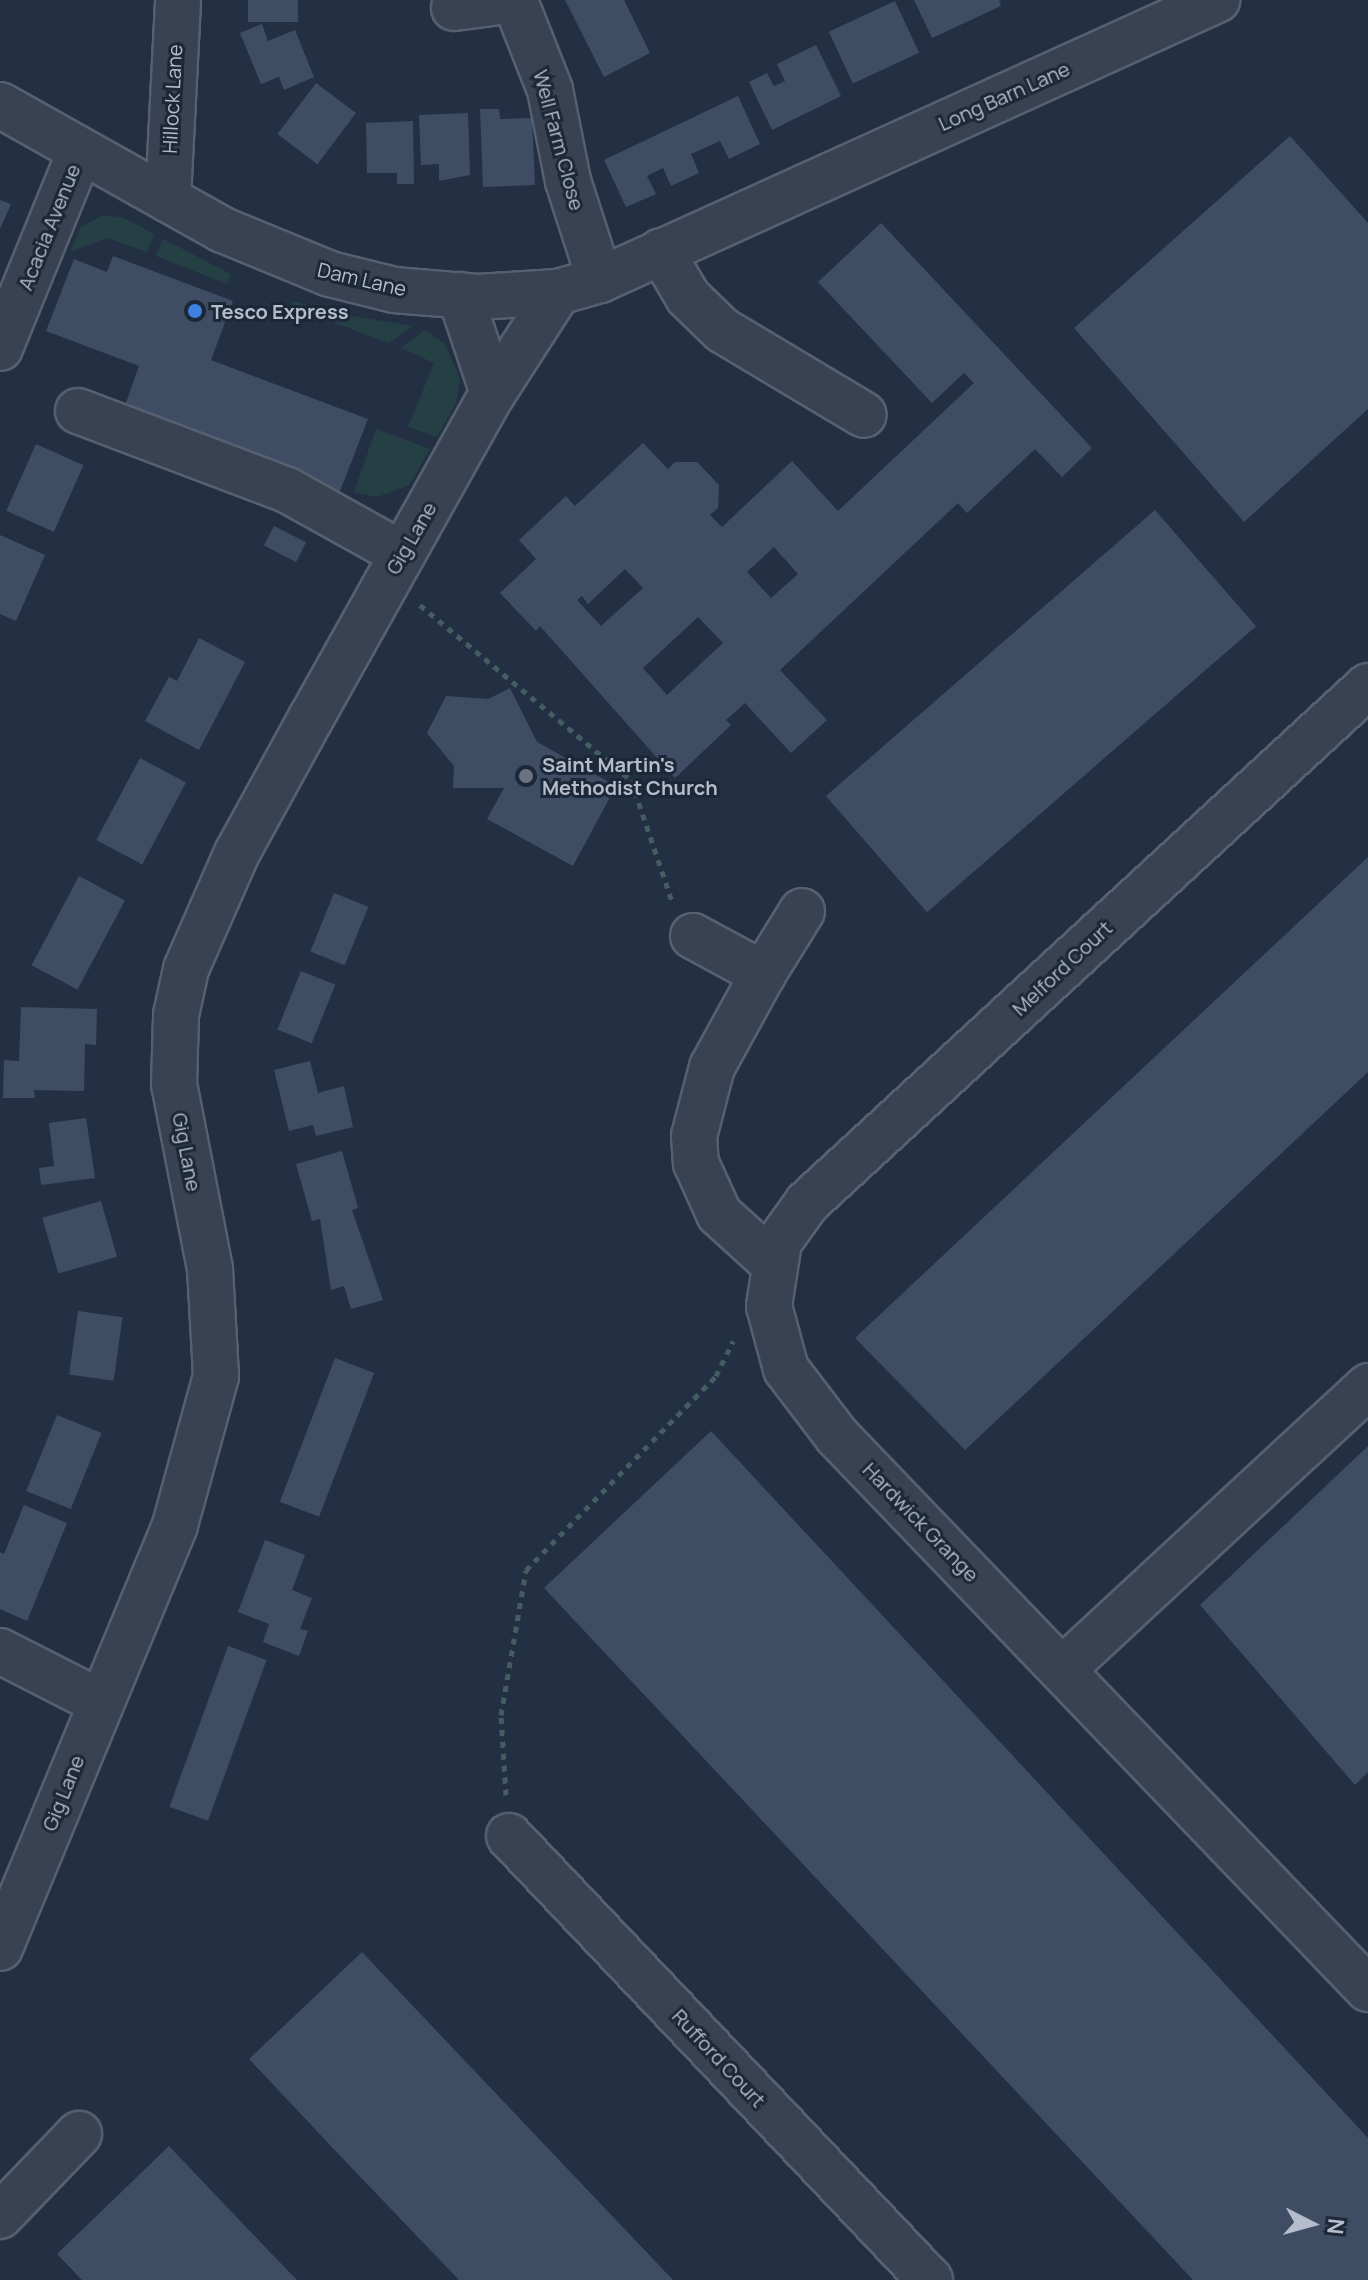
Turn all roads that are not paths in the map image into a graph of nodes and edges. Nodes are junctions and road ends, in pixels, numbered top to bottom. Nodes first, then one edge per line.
1 (178, 0) edge
2 (1217, 0) edge
3 (515, 1) edge
4 (454, 8) dead end
5 (0, 105) edge
6 (80, 152) junction
7 (791, 193) joint
8 (168, 199) junction
9 (661, 251) junction
10 (600, 280) junction
11 (558, 292) junction
12 (460, 295) junction
13 (0, 348) edge
14 (493, 393) junction
15 (78, 411) dead end
16 (864, 415) dead end
17 (395, 566) junction
18 (1368, 686) edge
19 (802, 911) dead end
20 (693, 936) road end
21 (763, 974) junction
22 (772, 1262) junction
23 (1368, 1386) edge
24 (0, 1651) edge
25 (1064, 1668) junction
26 (100, 1702) junction
27 (509, 1836) road end
28 (0, 1948) edge
29 (1368, 1989) edge
30 (79, 2134) dead end
31 (0, 2216) edge
32 (930, 2280) edge

1 - 8 street, Hillock Lane
2 - 7 street, Long Barn Lane
3 - 4 street, Well Farm Close
3 - 10 street, Well Farm Close
5 - 6 street, Dam Lane
6 - 8 street, Dam Lane
6 - 13 street, Acacia Avenue
7 - 9 street, Dam Lane
8 - 12 street, Dam Lane
9 - 10 street, Dam Lane
9 - 16 street
10 - 11 street, Dam Lane
11 - 12 street, Dam Lane
11 - 14 street, Gig Lane
12 - 14 street
14 - 17 street, Gig Lane
15 - 17 street
17 - 26 street, Gig Lane
18 - 22 street, Melford Court
19 - 21 street
20 - 21 street
21 - 22 street
22 - 25 street, Hardwick Grange
23 - 25 street
24 - 26 street
25 - 29 street, Hardwick Grange
26 - 28 street, Gig Lane
27 - 32 street, Rufford Court
30 - 31 street

